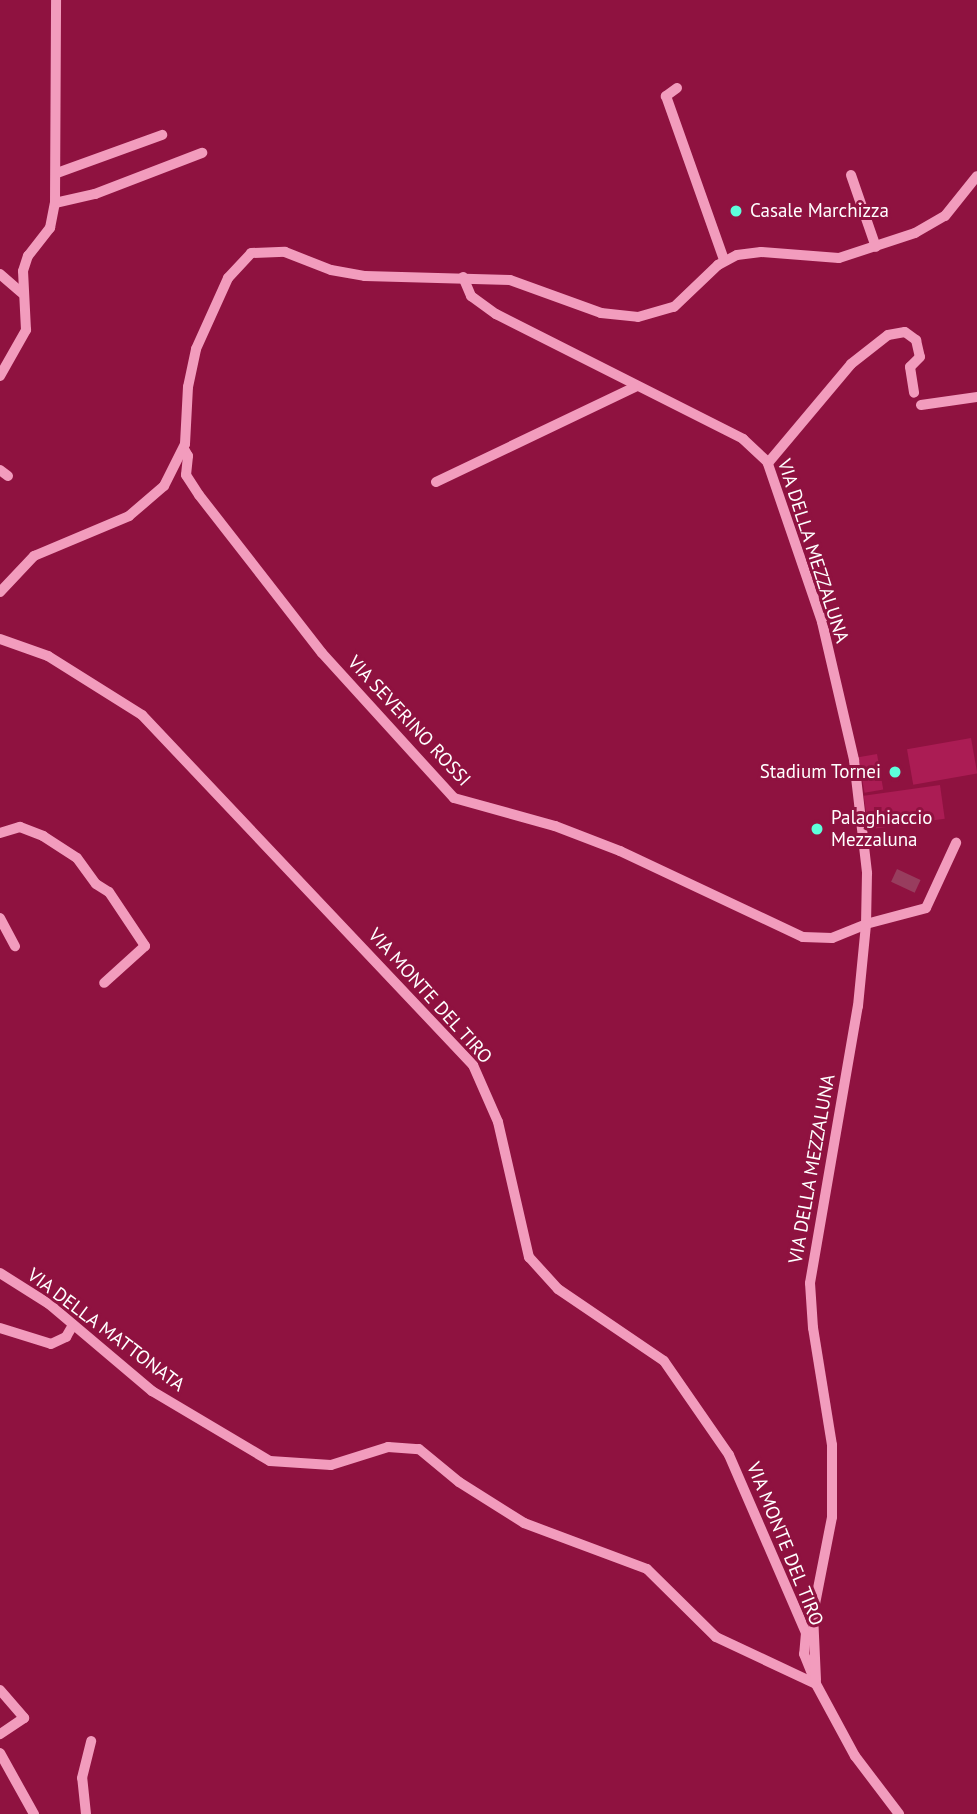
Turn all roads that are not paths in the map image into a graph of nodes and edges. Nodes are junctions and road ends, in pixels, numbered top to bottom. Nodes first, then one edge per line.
1 (56, 0) edge
2 (677, 88) dead end
3 (162, 135) dead end
4 (202, 153) dead end
5 (57, 173) junction
6 (851, 175) dead end
7 (975, 184) edge
8 (55, 203) junction
9 (876, 247) junction
10 (724, 260) junction
11 (0, 274) edge
12 (463, 276) junction
13 (22, 293) junction
14 (3, 365) edge
15 (0, 376) edge
16 (635, 387) junction
17 (915, 393) dead end
18 (977, 397) edge
19 (921, 405) dead end
20 (183, 448) junction
21 (768, 463) junction
22 (436, 482) dead end
23 (0, 592) edge
24 (0, 639) edge
25 (0, 833) edge
26 (956, 843) dead end
27 (0, 918) edge
28 (866, 924) junction
29 (15, 946) dead end
30 (104, 983) dead end
31 (0, 1273) edge
32 (74, 1325) junction
33 (0, 1328) edge
34 (816, 1684) junction
35 (0, 1690) edge
36 (0, 1734) edge
37 (92, 1741) dead end
38 (0, 1753) edge
39 (34, 1814) edge
40 (86, 1814) edge
41 (899, 1814) edge

1 - 5 street
2 - 10 street
3 - 5 street
4 - 8 street
5 - 8 street
6 - 9 street
7 - 9 street
8 - 13 street
9 - 10 street
10 - 12 street
11 - 13 street
12 - 16 street, VIA DELLA MEZZALUNA
12 - 20 street
13 - 14 street
14 - 15 street
16 - 21 street, VIA DELLA MEZZALUNA
16 - 22 street
17 - 21 street
18 - 19 street
20 - 23 street
20 - 28 street, VIA SEVERINO ROSSI
21 - 28 street, VIA DELLA MEZZALUNA
24 - 34 street, VIA MONTE DEL TIRO
25 - 30 street
26 - 28 street
27 - 29 street
28 - 34 street, VIA DELLA MEZZALUNA
31 - 32 street, VIA DELLA MATTONATA
32 - 33 street
32 - 34 street, VIA DELLA MATTONATA
34 - 41 street, VIA DELLA MEZZALUNA
35 - 36 street
37 - 40 street
38 - 39 street

